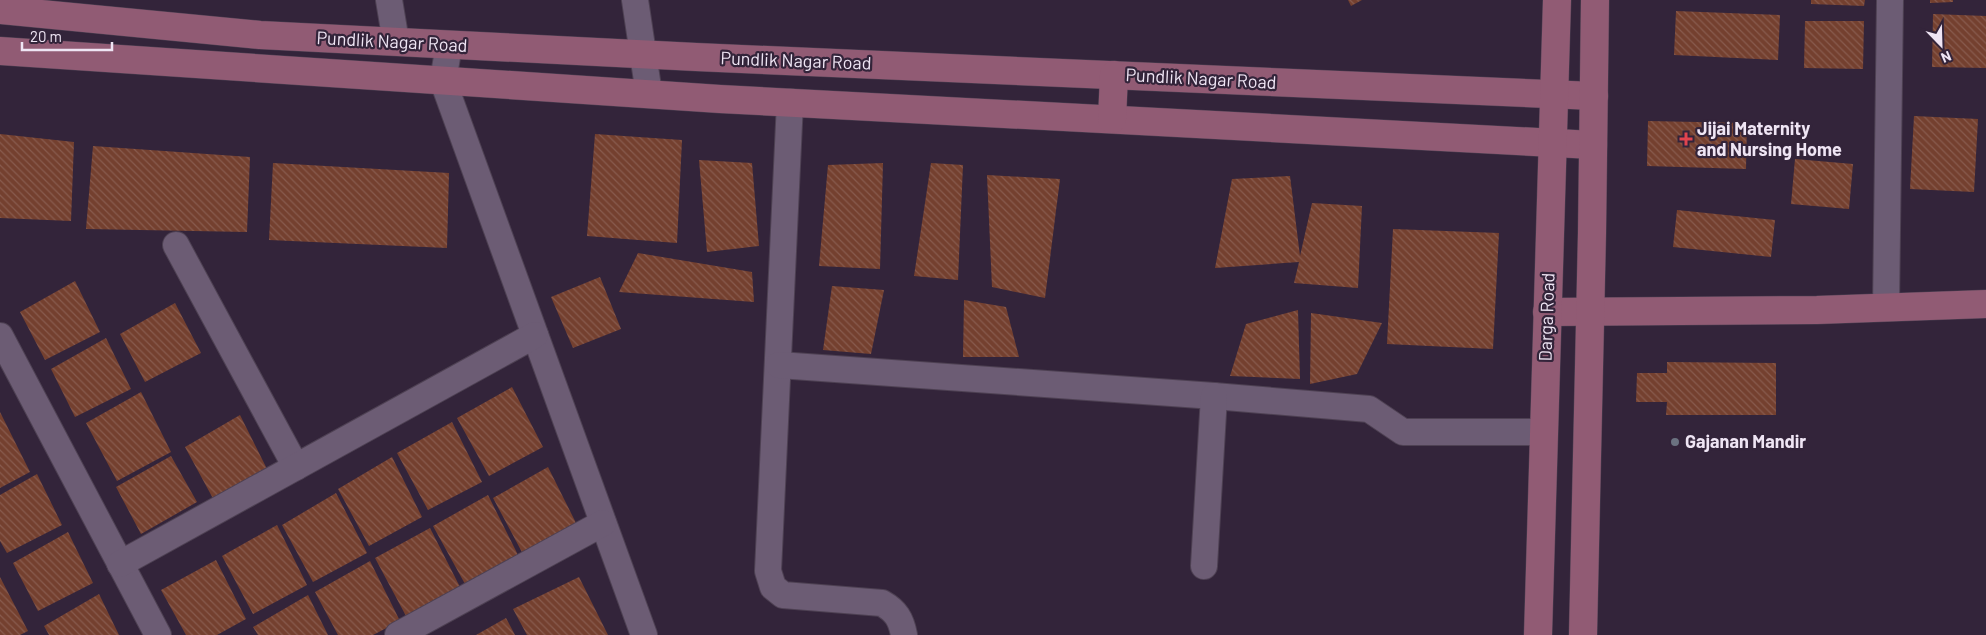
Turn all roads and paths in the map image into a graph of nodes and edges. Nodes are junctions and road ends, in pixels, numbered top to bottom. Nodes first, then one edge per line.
1 (389, 0) edge
2 (635, 0) edge
3 (1557, 0) edge
4 (1595, 0) edge
5 (1890, 0) edge
6 (0, 10) edge
7 (396, 42) junction
8 (449, 45) junction
9 (0, 52) edge
10 (643, 55) junction
11 (1114, 75) junction
12 (443, 81) junction
13 (648, 94) junction
14 (1554, 95) junction
15 (1594, 96) junction
16 (790, 102) junction
17 (1112, 119) junction
18 (1552, 143) junction
19 (1593, 144) junction
20 (176, 244) dead end
21 (1986, 304) edge
22 (1886, 308) junction
23 (1547, 312) junction
24 (1590, 312) junction
25 (535, 336) junction
26 (3, 351) edge
27 (779, 365) junction
28 (1214, 396) junction
29 (1543, 432) junction
30 (296, 467) junction
31 (603, 523) junction
32 (120, 564) junction
33 (1204, 566) dead end
34 (158, 635) edge
35 (398, 635) edge
36 (644, 635) edge
37 (904, 635) edge
38 (1538, 635) edge
39 (1582, 635) edge

1 - 7 street
2 - 10 street
3 - 14 main road, Darga Road
4 - 15 main road
5 - 22 street
6 - 7 main road, Pundlik Nagar Road
7 - 8 main road, Pundlik Nagar Road
8 - 10 main road, Pundlik Nagar Road
8 - 12 street
9 - 12 main road, Pundlik Nagar Road
10 - 11 main road, Pundlik Nagar Road
10 - 13 street
11 - 14 main road, Pundlik Nagar Road
11 - 17 main road
12 - 13 main road, Pundlik Nagar Road
12 - 25 street
13 - 16 main road, Pundlik Nagar Road
14 - 15 main road, Pundlik Nagar Road
14 - 18 main road, Darga Road
15 - 19 main road
16 - 17 main road, Pundlik Nagar Road
16 - 27 street
17 - 18 main road, Pundlik Nagar Road
18 - 19 main road, Pundlik Nagar Road
18 - 23 main road, Darga Road
19 - 24 main road
20 - 30 street
21 - 22 main road
22 - 24 main road
23 - 24 main road
23 - 29 main road, Darga Road
24 - 39 main road
25 - 30 street
25 - 31 street
26 - 32 street
27 - 28 street
27 - 37 street
28 - 29 street
28 - 33 street
29 - 38 main road, Darga Road
30 - 32 street
31 - 35 street
31 - 36 street
32 - 34 street

